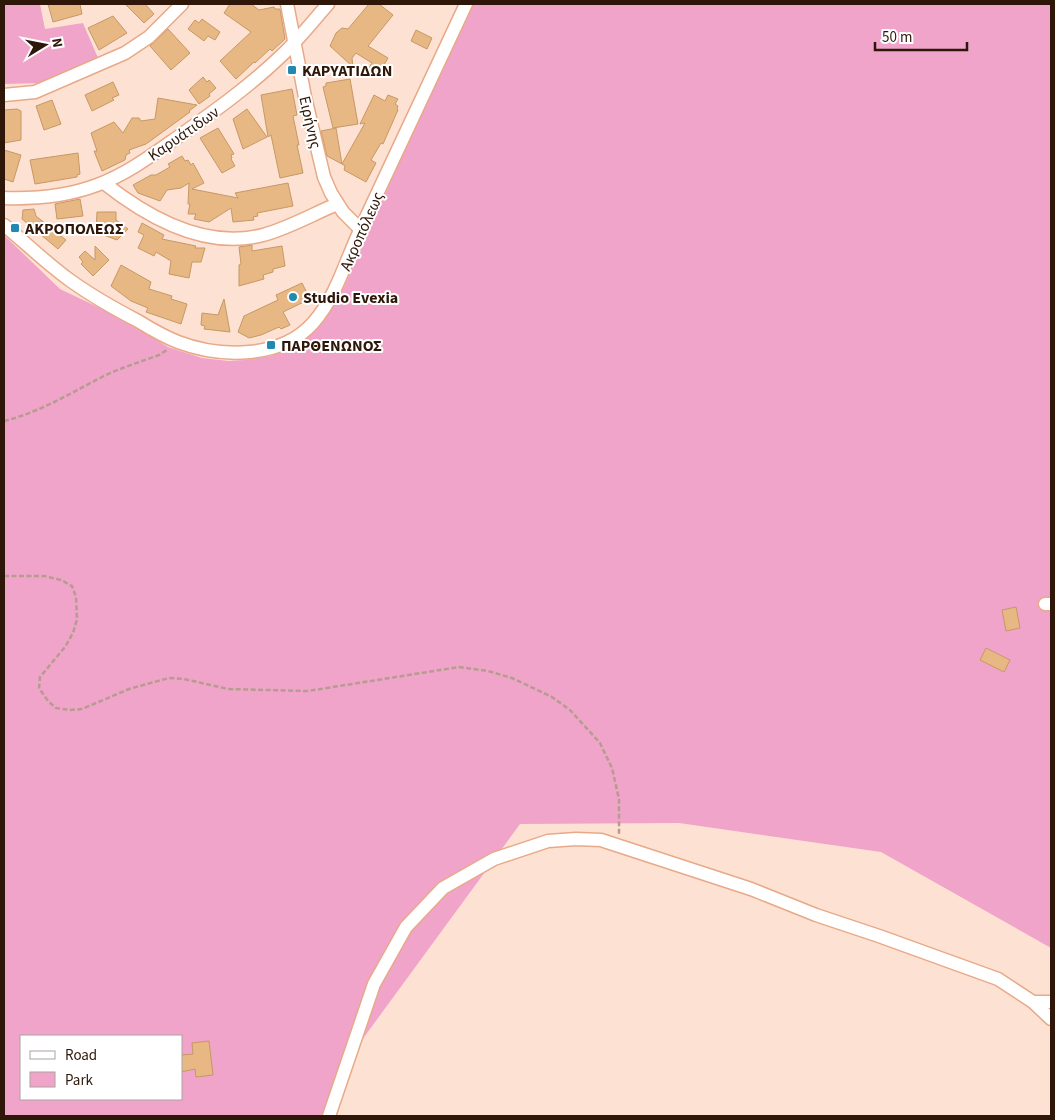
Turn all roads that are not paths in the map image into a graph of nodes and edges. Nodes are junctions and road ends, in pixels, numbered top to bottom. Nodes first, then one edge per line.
1 (182, 4) edge
2 (287, 4) edge
3 (328, 4) edge
4 (466, 4) edge
5 (294, 43) junction
6 (4, 95) edge
7 (104, 183) junction
8 (4, 198) edge
9 (337, 204) junction
10 (4, 225) edge
11 (360, 229) junction
12 (1033, 1002) junction
13 (1051, 1002) edge
14 (1051, 1020) edge
15 (329, 1116) edge

1 - 6 street
2 - 5 street, Ειρήνης
3 - 5 street, Καρυάτιδων
4 - 11 street, Ακροπόλεως
5 - 7 street, Καρυάτιδων
5 - 9 street, Ειρήνης
7 - 8 street, Καρυάτιδων
7 - 9 street
9 - 11 street, Ειρήνης
10 - 11 street, Ακροπόλεως
12 - 13 street
12 - 14 street
12 - 15 street

